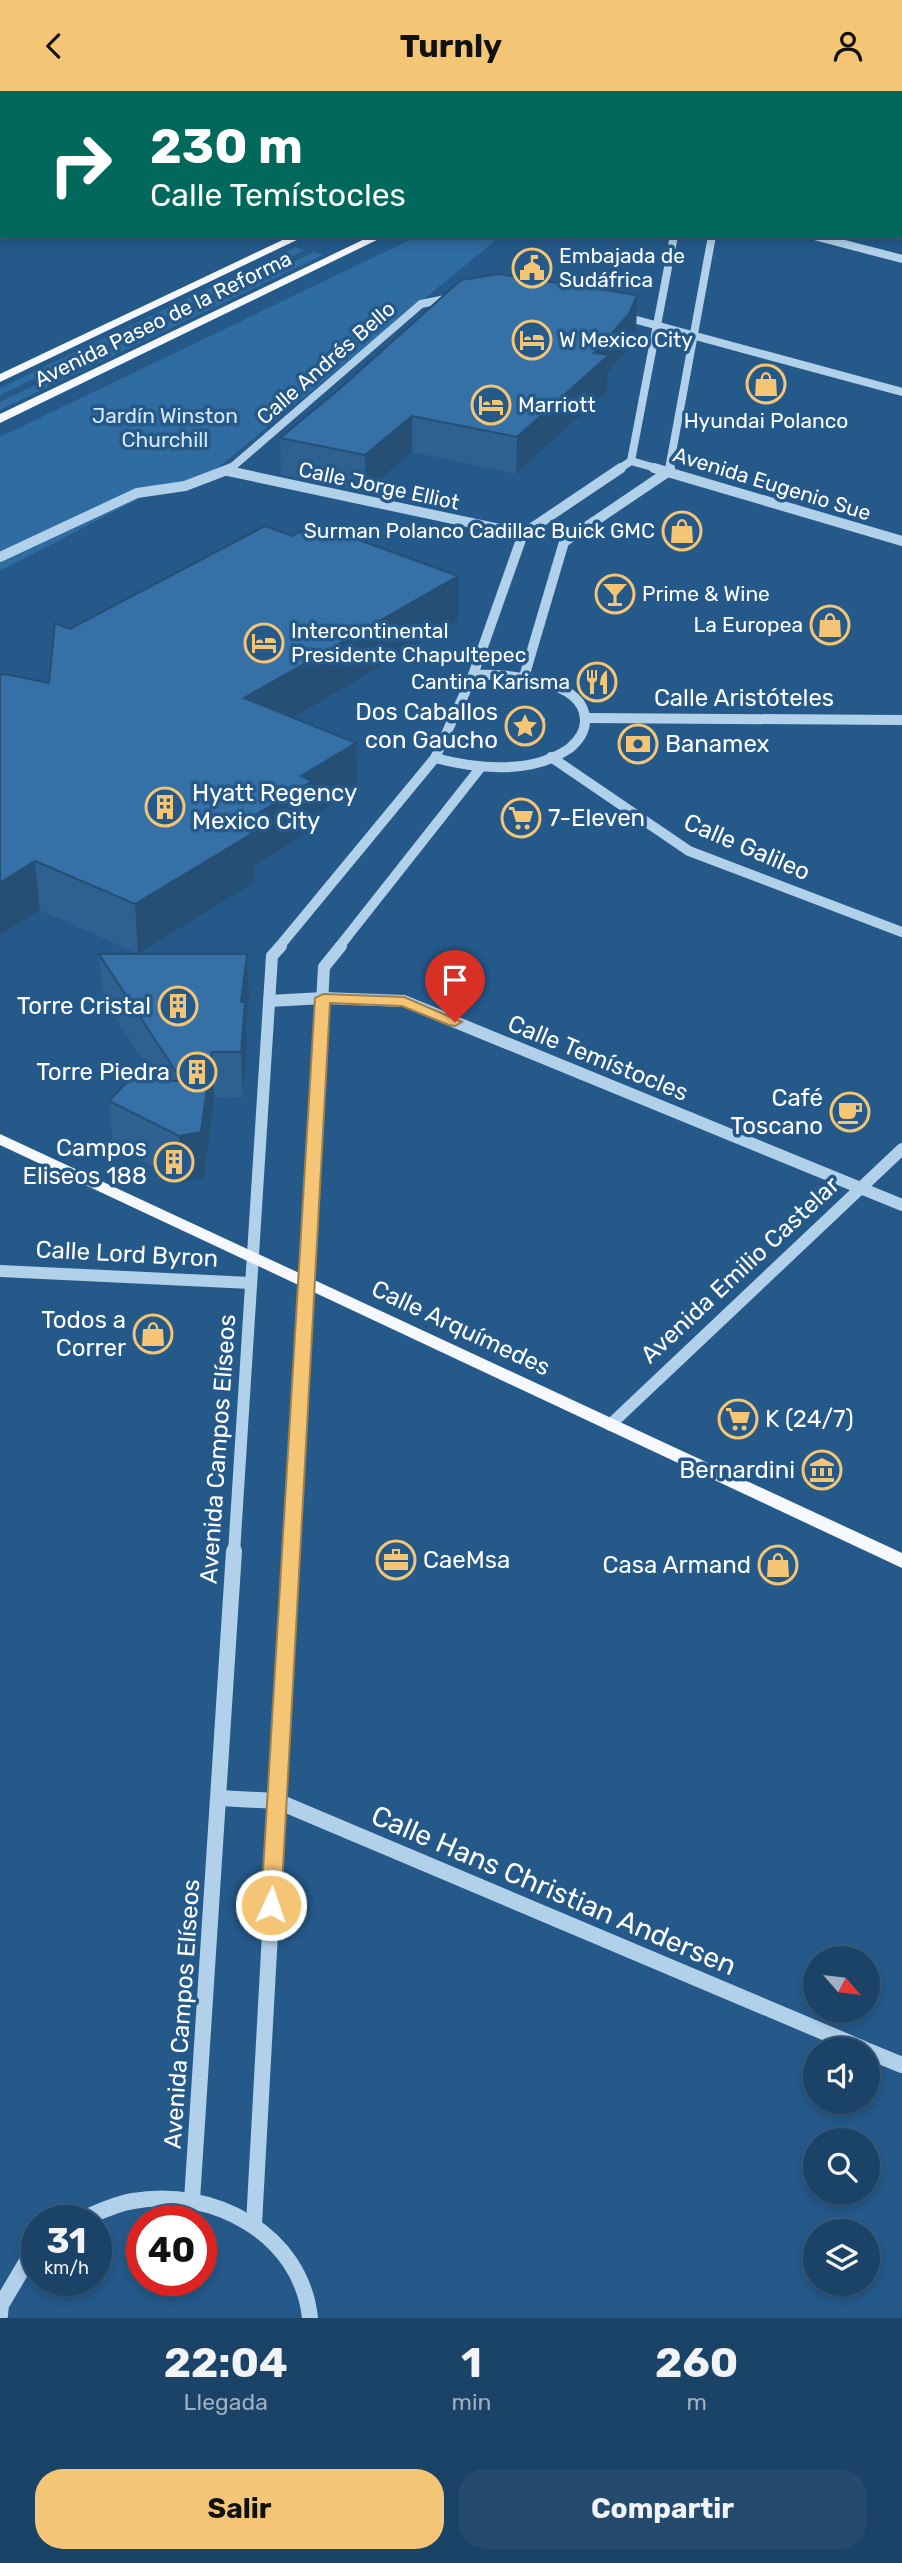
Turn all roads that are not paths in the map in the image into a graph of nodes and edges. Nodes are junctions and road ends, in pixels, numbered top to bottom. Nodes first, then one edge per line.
1 (296, 238) edge
2 (376, 238) edge
3 (674, 238) edge
4 (712, 238) edge
5 (822, 238) edge
6 (902, 259) edge
7 (460, 296) edge
8 (612, 313) edge
9 (659, 324) junction
10 (694, 334) junction
11 (0, 378) edge
12 (902, 392) edge
13 (0, 419) edge
14 (631, 461) junction
15 (228, 471) junction
16 (669, 471) junction
17 (523, 534) junction
18 (902, 541) edge
19 (0, 557) edge
20 (473, 675) junction
21 (524, 677) junction
22 (586, 717) junction
23 (902, 720) edge
24 (551, 757) junction
25 (435, 758) junction
26 (481, 767) junction
27 (902, 932) edge
28 (323, 998) junction
29 (269, 1001) junction
30 (0, 1139) edge
31 (902, 1149) edge
32 (860, 1188) junction
33 (902, 1205) edge
34 (253, 1258) junction
35 (0, 1271) edge
36 (251, 1283) junction
37 (306, 1284) junction
38 (611, 1425) junction
39 (902, 1561) edge
40 (219, 1798) junction
41 (277, 1801) junction
42 (835, 2037) edge
43 (880, 2056) edge
44 (902, 2065) edge
45 (192, 2200) junction
46 (112, 2208) edge
47 (254, 2224) junction
48 (21, 2272) edge
49 (0, 2308) edge
50 (310, 2318) edge

1 - 11 main road, Avenida Paseo de la Reforma
2 - 13 main road, Avenida Paseo de la Reforma
3 - 9 street
4 - 10 street
5 - 6 street
7 - 15 street, Calle Andrés Bello
8 - 9 street
9 - 10 street
9 - 14 street
10 - 12 street
10 - 16 street
14 - 16 street, Avenida Eugenio Sue
14 - 17 street
15 - 17 street, Calle Jorge Elliot
15 - 19 street, Calle Andrés Bello
16 - 18 street, Avenida Eugenio Sue
16 - 21 street
17 - 20 street
20 - 21 street
20 - 25 street, Avenida Campos Elíseos
21 - 22 street
22 - 23 street, Calle Aristóteles
22 - 24 street
24 - 26 street
24 - 27 street, Calle Galileo
25 - 26 street
25 - 29 street, Avenida Campos Elíseos
26 - 28 street
28 - 29 street, Calle Temístocles
28 - 32 street, Calle Temístocles
28 - 37 street
29 - 34 street, Avenida Campos Elíseos
30 - 34 main road, Calle Arquímedes
31 - 32 street, Avenida Emilio Castelar
32 - 33 street, Calle Temístocles
32 - 38 street, Avenida Emilio Castelar
34 - 36 street, Avenida Campos Elíseos
34 - 37 main road, Calle Arquímedes
35 - 36 street, Calle Lord Byron
36 - 40 street, Avenida Campos Elíseos
37 - 38 main road, Calle Arquímedes
37 - 41 street
38 - 39 main road, Calle Arquímedes
40 - 41 street, Calle Hans Christian Andersen
40 - 45 street, Avenida Campos Elíseos
41 - 42 street, Calle Hans Christian Andersen
41 - 47 street
43 - 44 street, Calle Hans Christian Andersen
45 - 46 street
45 - 47 street
47 - 50 street
48 - 49 street

